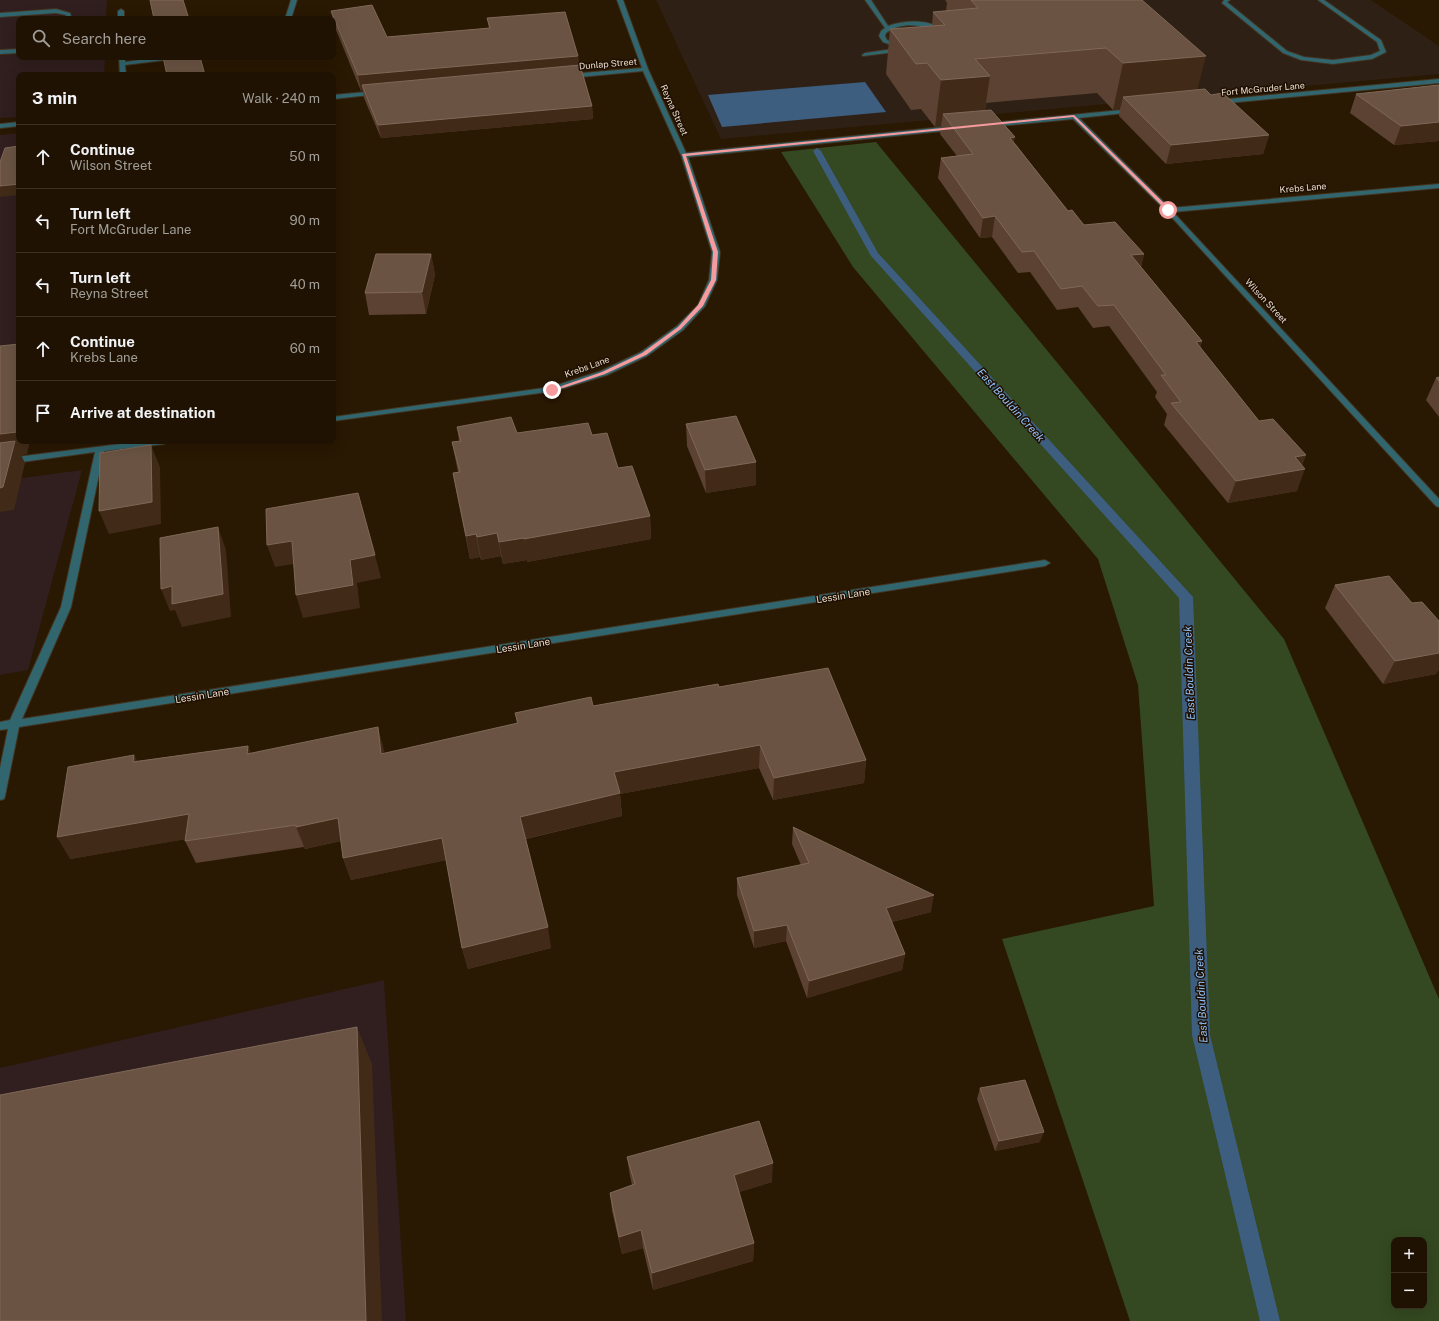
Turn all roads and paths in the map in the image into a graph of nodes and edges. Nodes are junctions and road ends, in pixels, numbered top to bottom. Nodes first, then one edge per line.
1 (294, 0) edge
2 (620, 0) edge
3 (868, 0) edge
4 (1227, 0) edge
5 (1321, 0) edge
6 (121, 11) dead end
7 (0, 15) edge
8 (68, 16) edge
9 (121, 16) edge
10 (289, 16) edge
11 (887, 28) junction
12 (946, 34) edge
13 (16, 51) edge
14 (0, 52) edge
15 (865, 55) dead end
16 (122, 60) edge
17 (151, 60) edge
18 (122, 64) junction
19 (645, 69) junction
20 (123, 72) edge
21 (560, 77) edge
22 (1439, 81) edge
23 (388, 92) edge
24 (336, 97) edge
25 (1209, 103) edge
26 (1138, 110) edge
27 (1074, 116) junction
28 (16, 124) edge
29 (982, 125) edge
30 (0, 126) edge
31 (958, 128) edge
32 (684, 155) junction
33 (1439, 186) edge
34 (1168, 210) junction
35 (716, 252) joint
36 (336, 419) edge
37 (126, 444) edge
38 (100, 450) junction
39 (0, 462) edge
40 (1439, 504) edge
41 (1045, 563) dead end
42 (14, 724) junction
43 (0, 726) edge
44 (0, 796) edge

1 - 10 street
2 - 19 street, Reyna Street
3 - 11 street
4 - 5 street
6 - 9 street
7 - 8 street
11 - 12 street
11 - 15 street
13 - 14 street
16 - 18 street
17 - 18 street
18 - 20 street
19 - 21 street, Dunlap Street
19 - 32 street, Reyna Street
22 - 25 street, Fort McGruder Lane
23 - 24 street
26 - 27 street
27 - 29 street
27 - 34 street, Wilson Street
28 - 30 street
31 - 32 street
32 - 35 street, Reyna Street
33 - 34 street, Krebs Lane
34 - 40 street, Wilson Street
35 - 36 street, Krebs Lane
37 - 38 street
38 - 39 street
38 - 42 street
41 - 42 street, Lessin Lane
42 - 43 street, Lessin Lane
42 - 44 street

